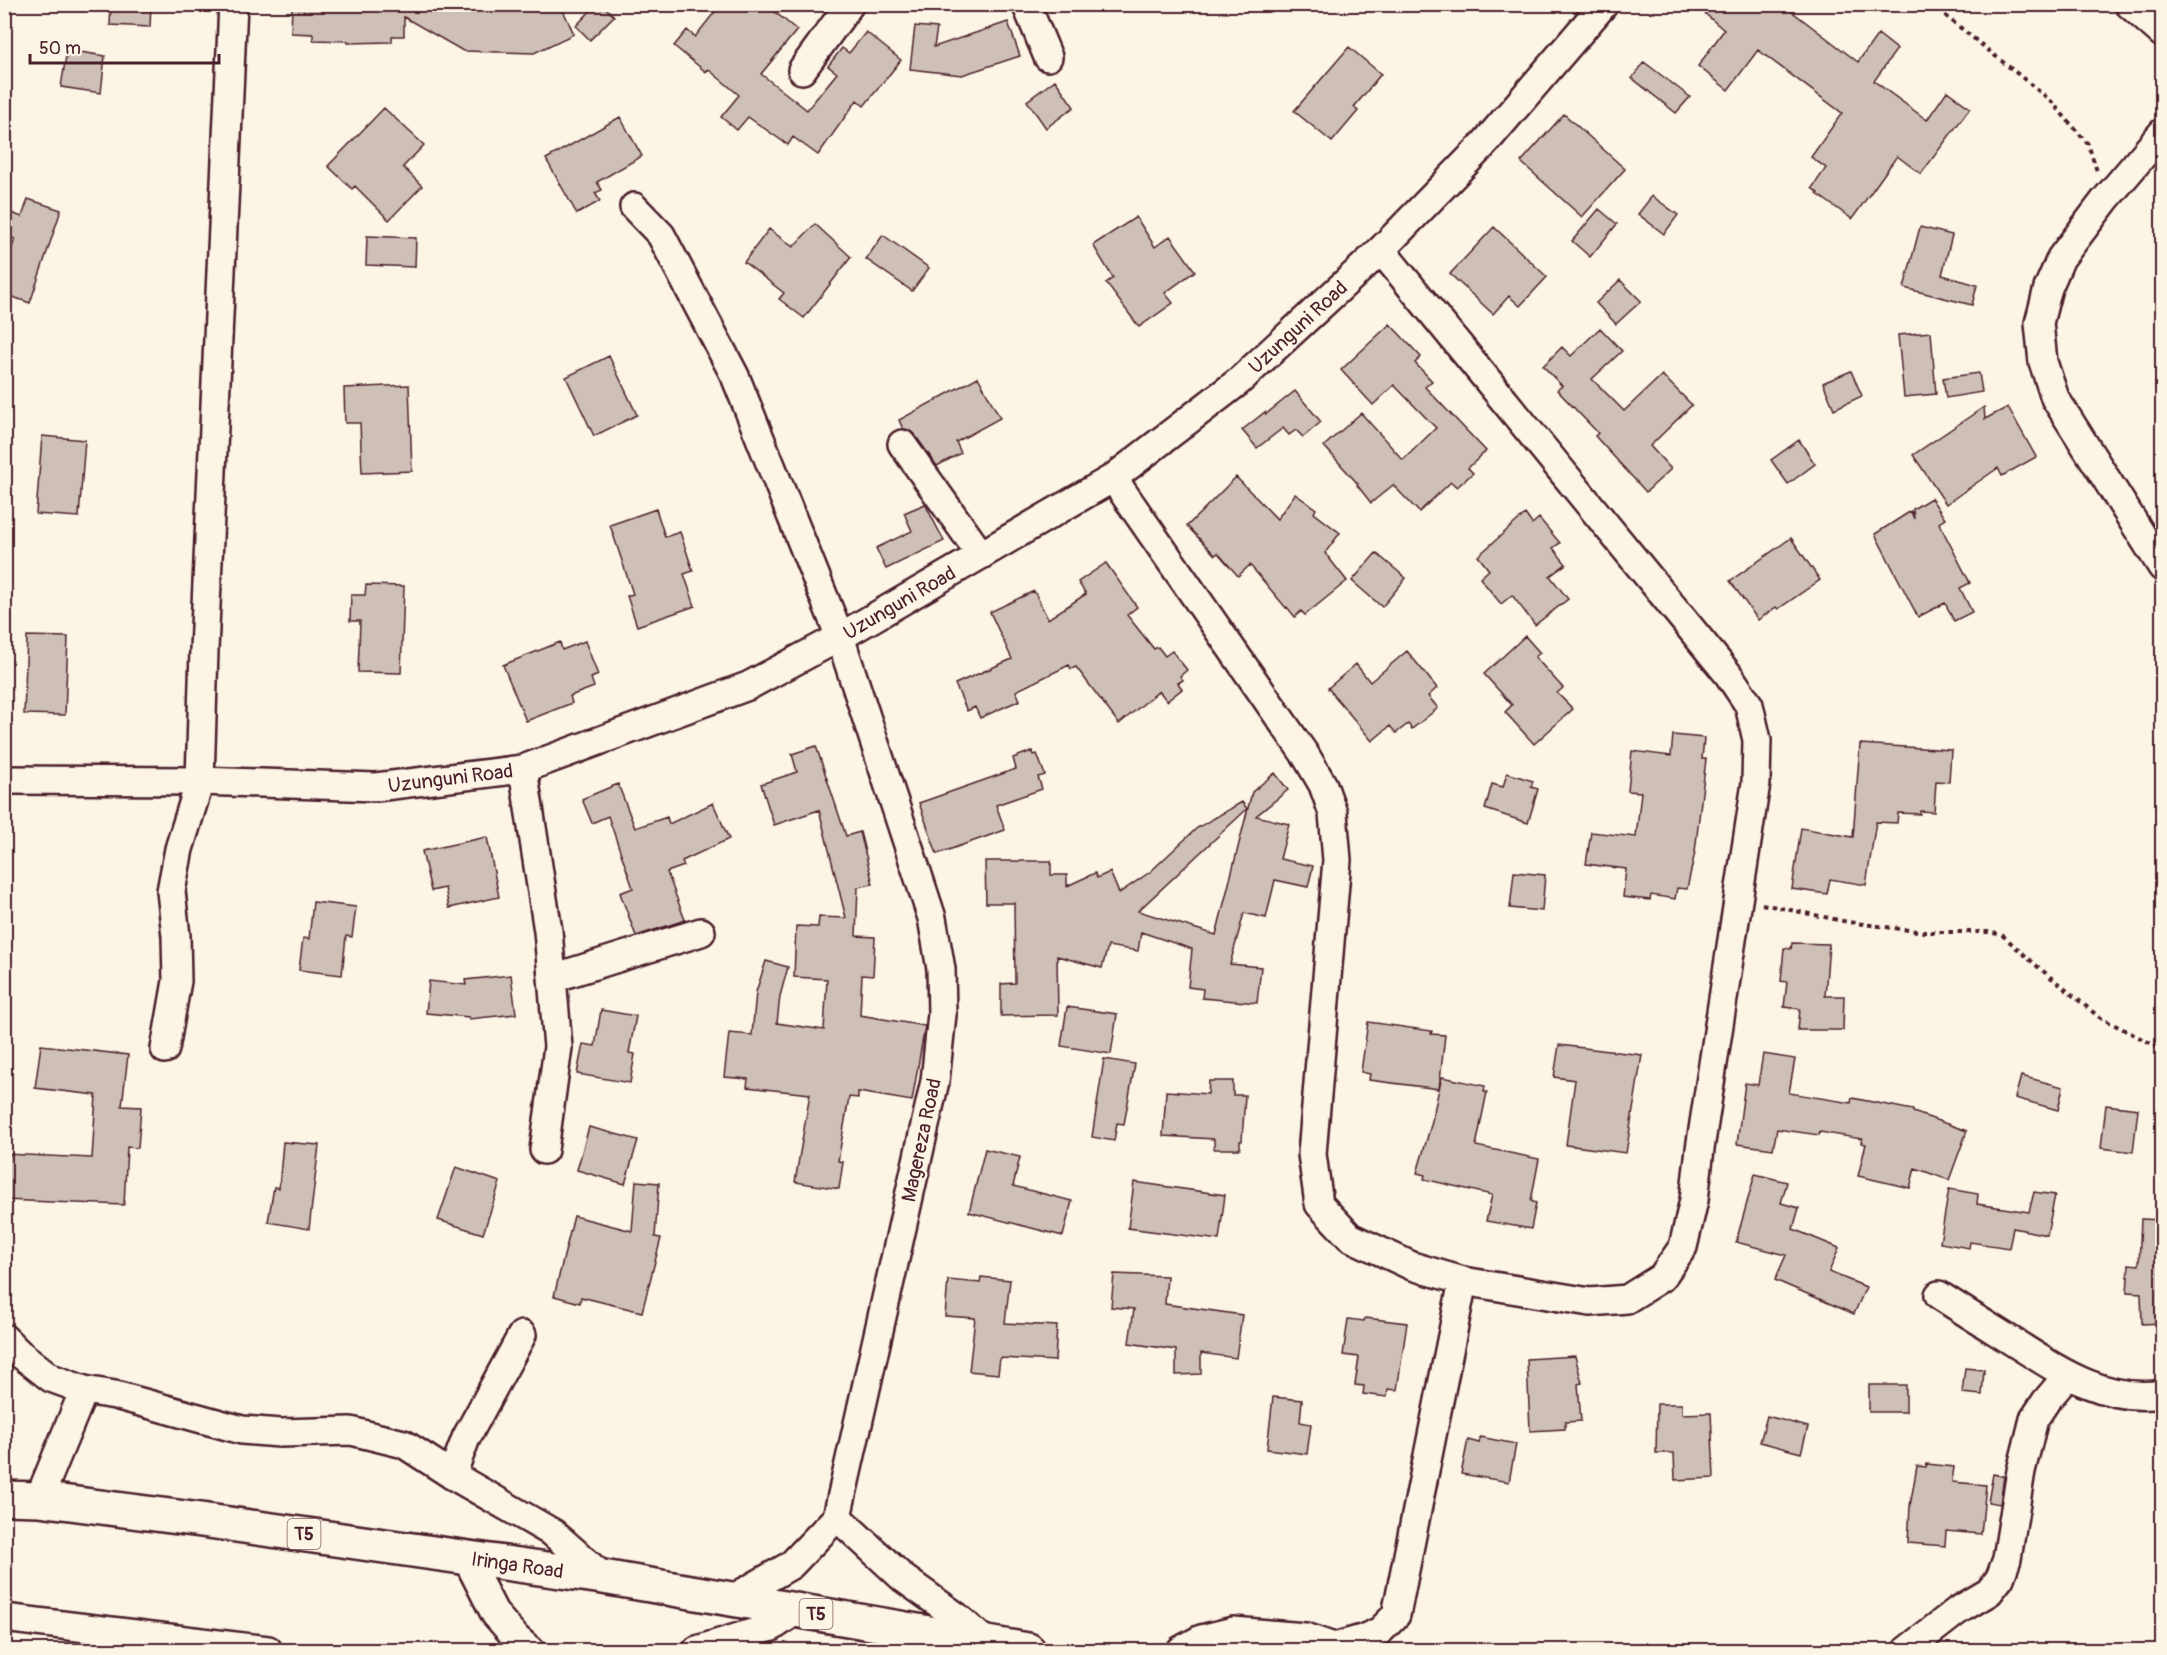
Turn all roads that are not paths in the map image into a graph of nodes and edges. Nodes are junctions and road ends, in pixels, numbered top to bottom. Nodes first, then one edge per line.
1 (234, 4) edge
2 (850, 4) edge
3 (1026, 4) edge
4 (1604, 4) edge
5 (2129, 4) edge
6 (2163, 33) edge
7 (1048, 57) dead end
8 (802, 70) dead end
9 (2163, 134) edge
10 (634, 207) dead end
11 (1382, 250) junction
12 (902, 444) dead end
13 (1113, 478) junction
14 (981, 555) junction
15 (2163, 567) edge
16 (840, 636) junction
17 (523, 769) junction
18 (4, 780) edge
19 (200, 781) junction
20 (701, 932) dead end
21 (553, 978) junction
22 (165, 1049) dead end
23 (544, 1150) dead end
24 (1463, 1281) junction
25 (1939, 1295) dead end
26 (522, 1335) dead end
27 (4, 1338) edge
28 (2067, 1376) junction
29 (84, 1390) junction
30 (2163, 1394) edge
31 (452, 1475) junction
32 (4, 1497) edge
33 (39, 1498) junction
34 (837, 1517) junction
35 (466, 1557) junction
36 (603, 1577) junction
37 (732, 1599) junction
38 (797, 1610) junction
39 (4, 1618) edge
40 (987, 1643) junction
41 (268, 1650) edge
42 (530, 1650) edge
43 (697, 1650) edge
44 (1028, 1650) edge
45 (1181, 1650) edge
46 (1907, 1650) edge

1 - 19 street
2 - 8 street
3 - 7 street
4 - 11 street, Uzunguni Road
5 - 6 street
9 - 15 street
10 - 16 street, Magereza Road
11 - 13 street, Uzunguni Road
11 - 24 street
12 - 14 street
13 - 14 street, Uzunguni Road
13 - 24 street
14 - 16 street, Uzunguni Road
16 - 17 street, Uzunguni Road
16 - 34 street, Magereza Road
17 - 19 street, Uzunguni Road
17 - 21 street
18 - 19 street, Uzunguni Road
19 - 22 street
20 - 21 street
21 - 23 street
24 - 45 street
25 - 28 street
26 - 31 street
27 - 29 street
28 - 30 street
28 - 46 street
29 - 31 street
29 - 33 street
31 - 36 street
32 - 33 highway, Iringa Road / T5
33 - 35 highway, Iringa Road / T5
34 - 37 street
34 - 40 street
35 - 36 highway, Iringa Road / T5
35 - 42 street
36 - 37 highway, Iringa Road / T5
37 - 38 highway, Iringa Road / T5
38 - 40 highway, Iringa Road / T5
38 - 43 street
39 - 41 street
40 - 44 highway, Iringa Road / T5

